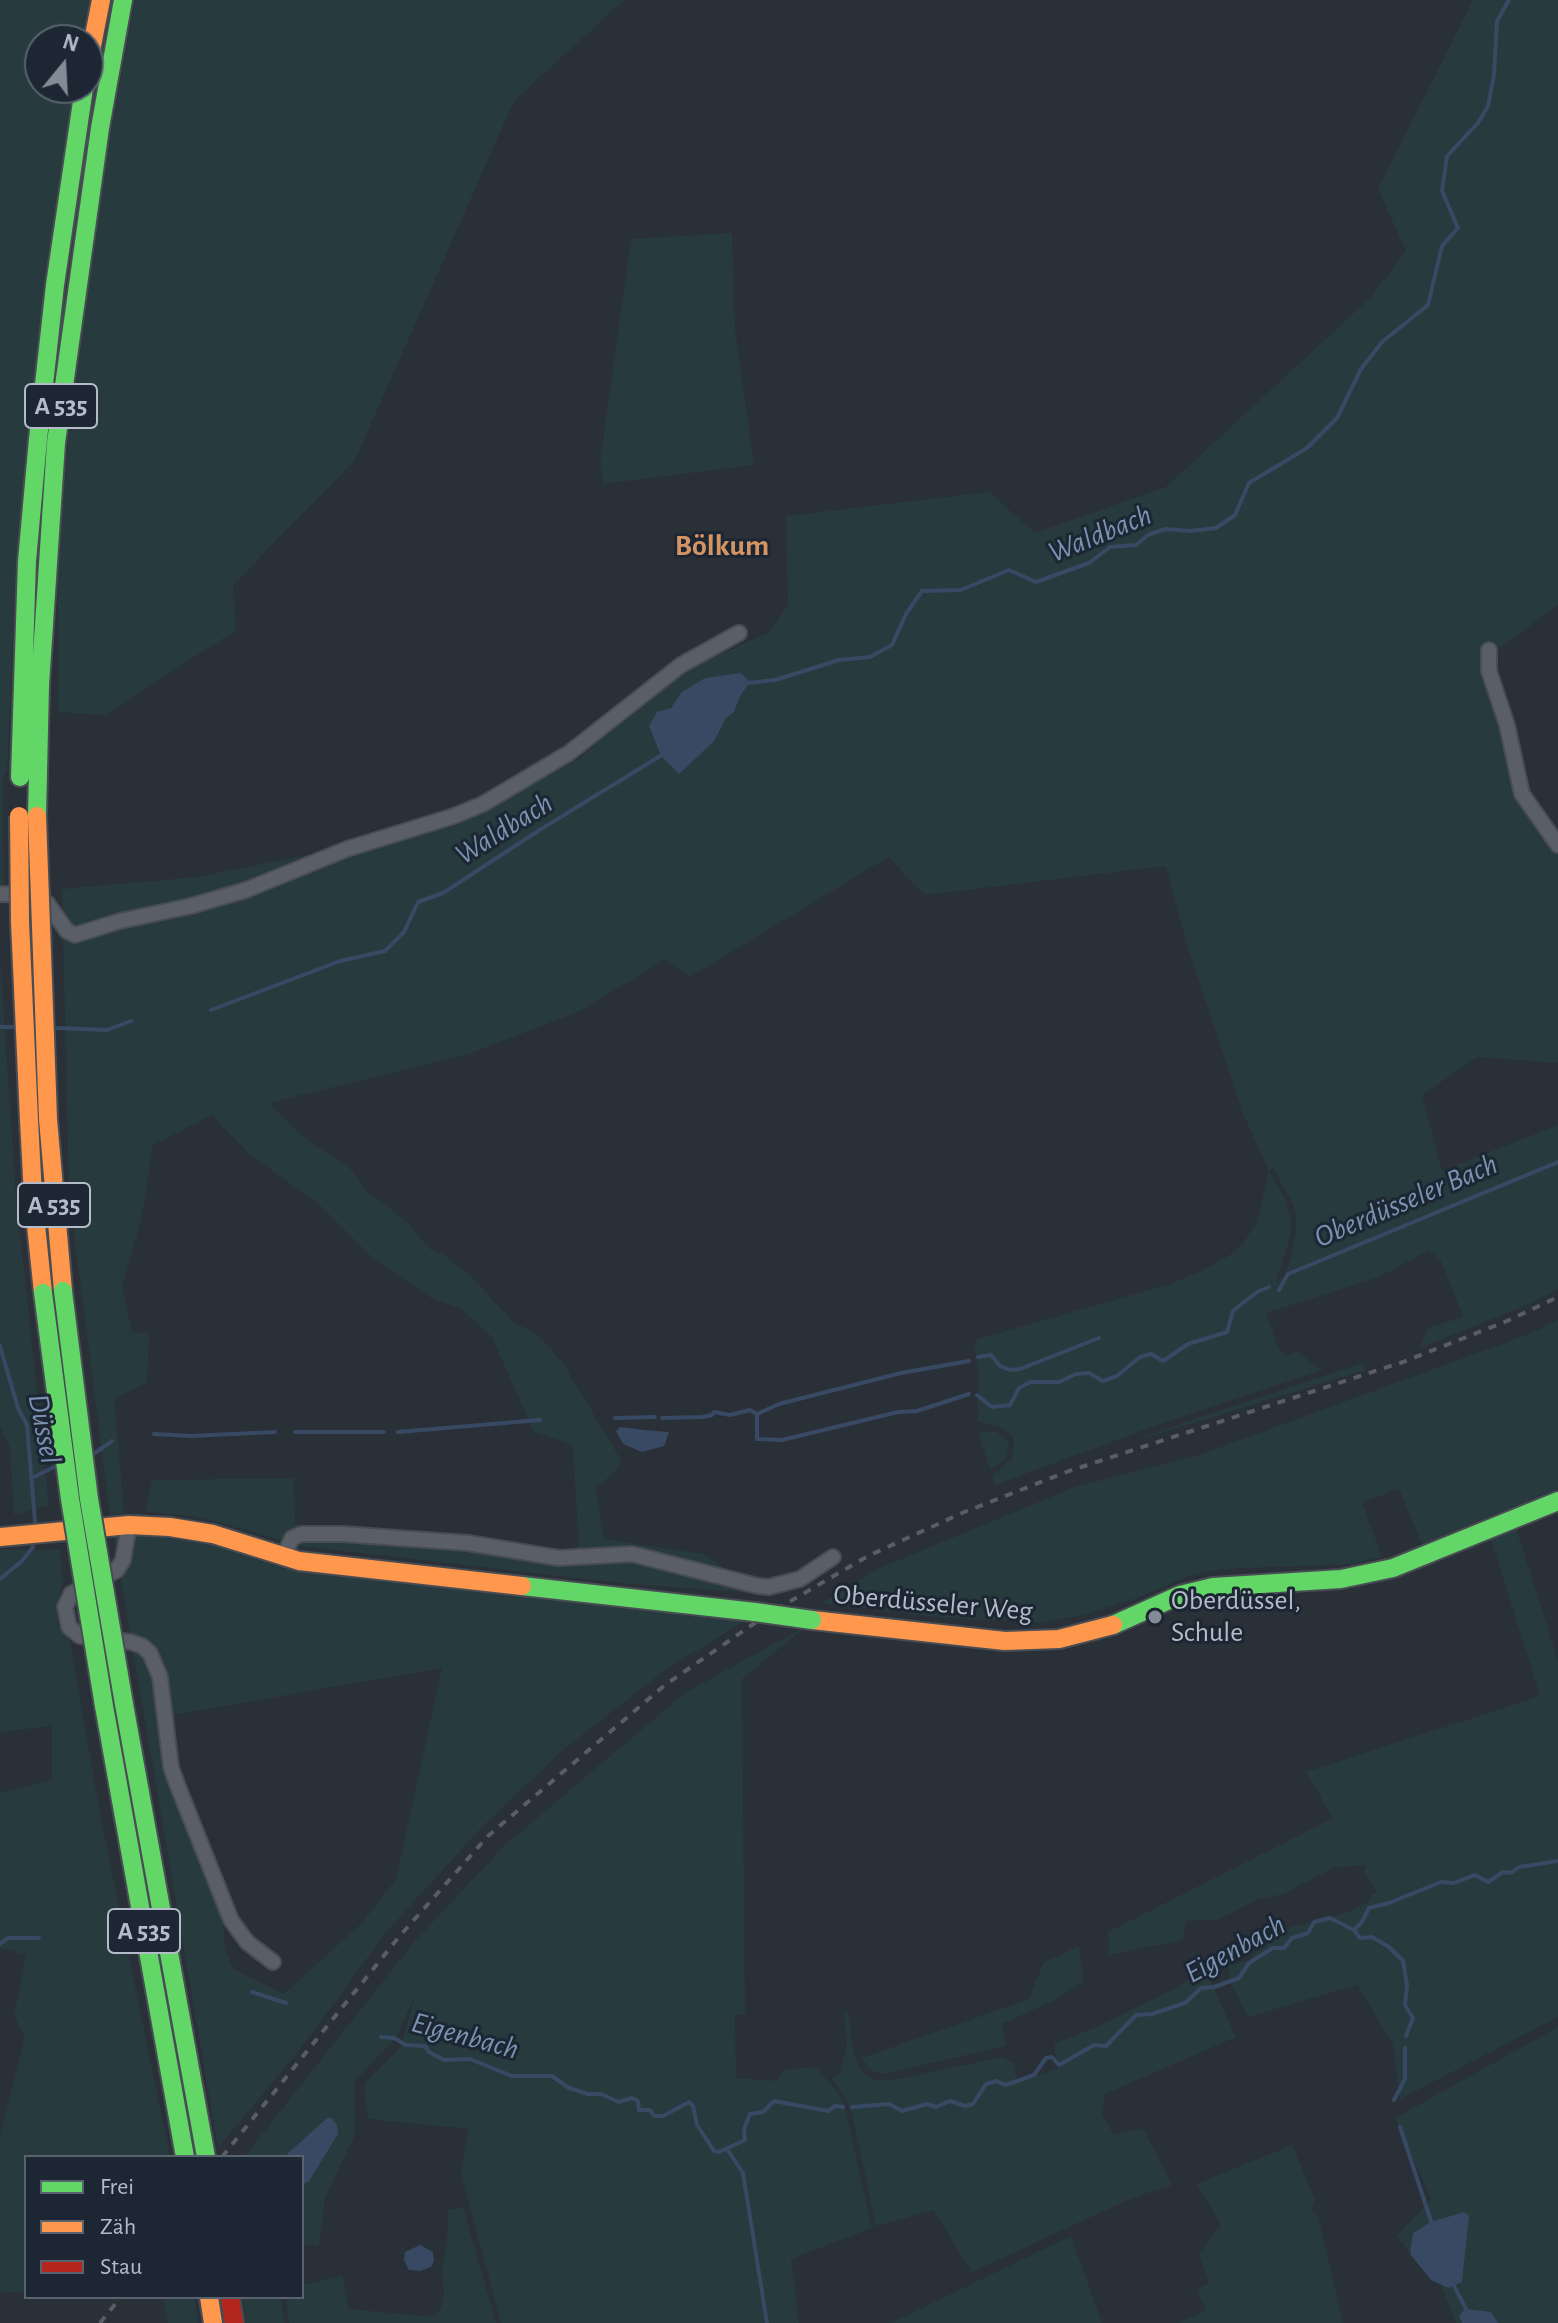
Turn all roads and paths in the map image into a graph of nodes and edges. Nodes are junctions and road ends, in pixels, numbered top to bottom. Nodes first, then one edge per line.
1 (101, 0) edge
2 (123, 0) edge
3 (96, 24) edge
4 (82, 104) edge
5 (739, 633) dead end
6 (1489, 650) dead end
7 (28, 816) junction
8 (1558, 845) edge
9 (0, 894) edge
10 (1558, 1501) edge
11 (129, 1525) junction
12 (0, 1537) edge
13 (283, 1557) junction
14 (833, 1557) dead end
15 (273, 1962) dead end
16 (205, 2152) edge
17 (185, 2155) edge
18 (209, 2299) edge
19 (230, 2299) edge
20 (213, 2323) edge
21 (234, 2323) edge

1 - 3 main road
2 - 7 main road, A 535
4 - 7 main road, A 535
5 - 9 street
6 - 8 street
7 - 16 main road, A 535, bridge
7 - 17 main road, A 535, bridge
10 - 13 main road, Oberdüsseler Weg, bridge
11 - 12 main road, Oberdüsseler Weg
11 - 13 main road, Oberdüsseler Weg
11 - 15 street
13 - 14 street, Oberdüsseler Weg
18 - 20 main road
19 - 21 main road

